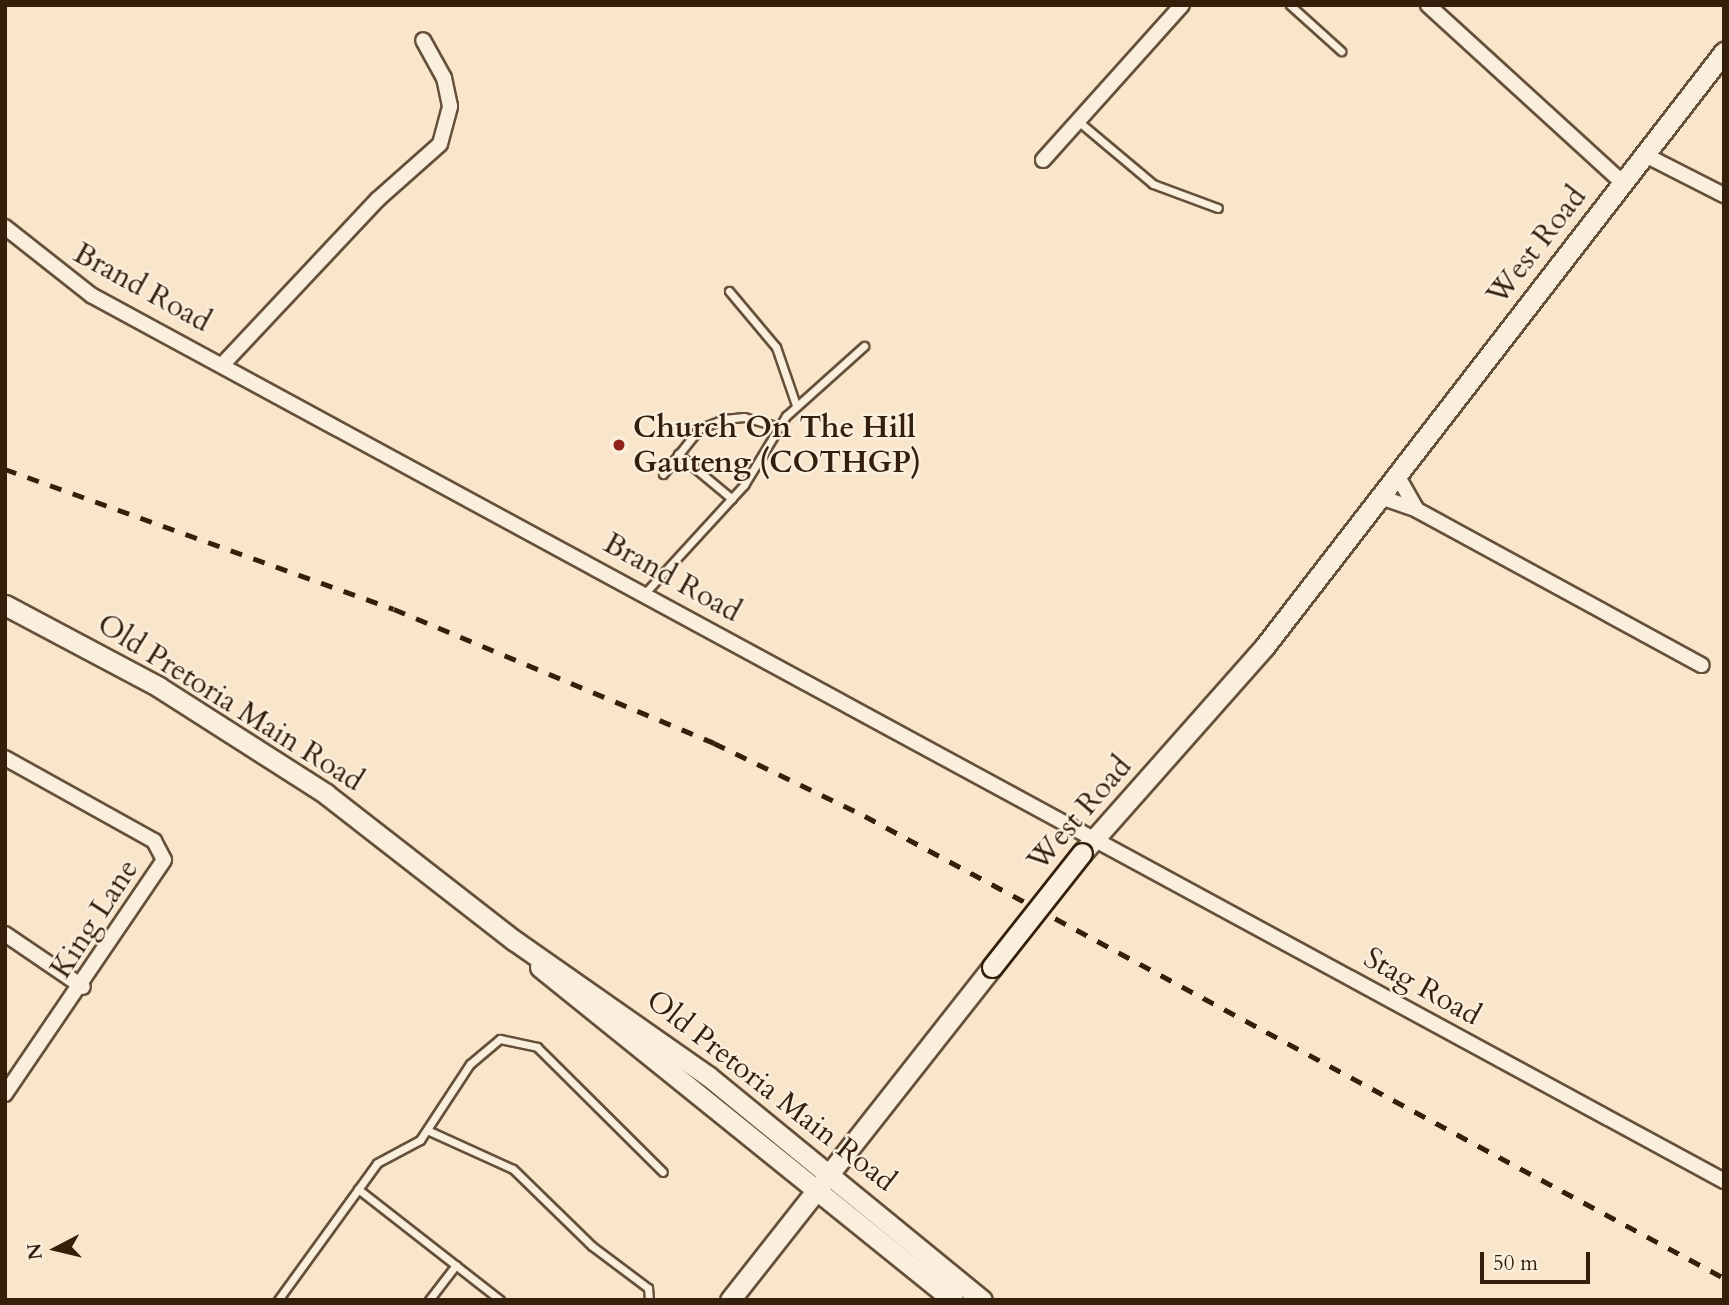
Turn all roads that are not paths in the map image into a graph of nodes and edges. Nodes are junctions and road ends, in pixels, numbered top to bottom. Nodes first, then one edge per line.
1 (1182, 5) edge
2 (1290, 5) edge
3 (1428, 5) edge
4 (423, 40) dead end
5 (1341, 51) dead end
6 (1724, 52) edge
7 (1078, 121) junction
8 (1645, 155) junction
9 (1043, 160) dead end
10 (1623, 183) junction
11 (1724, 195) edge
12 (1218, 208) dead end
13 (5, 228) edge
14 (729, 291) dead end
15 (864, 346) dead end
16 (224, 363) junction
17 (796, 405) junction
18 (780, 427) junction
19 (678, 454) junction
20 (663, 474) dead end
21 (1397, 475) junction
22 (1380, 497) junction
23 (732, 499) junction
24 (1417, 510) junction
25 (645, 593) junction
26 (5, 605) edge
27 (1701, 665) dead end
28 (5, 758) edge
29 (1088, 846) junction
30 (5, 934) edge
31 (515, 941) junction
32 (83, 987) junction
33 (5, 1094) edge
34 (427, 1130) junction
35 (663, 1172) dead end
36 (832, 1174) junction
37 (1724, 1181) edge
38 (358, 1189) junction
39 (817, 1190) junction
40 (456, 1265) junction
41 (278, 1300) edge
42 (429, 1300) edge
43 (500, 1300) edge
44 (649, 1300) edge
45 (730, 1300) edge
46 (953, 1300) edge
47 (982, 1300) edge

1 - 7 street
2 - 5 lane
3 - 10 street
4 - 16 street, Brand Road
6 - 8 main road, West Road
7 - 9 street
7 - 12 lane
8 - 10 main road, West Road
8 - 11 street
10 - 21 main road, West Road
13 - 16 street, Brand Road
14 - 17 lane
15 - 17 lane
16 - 25 street, Brand Road
17 - 18 lane
18 - 19 lane
18 - 23 lane
19 - 20 lane
19 - 23 lane
21 - 22 main road, West Road
21 - 24 street
22 - 24 street
22 - 29 main road, West Road
23 - 25 lane
24 - 27 street
25 - 29 street, Brand Road
26 - 31 main road, Old Pretoria Main Road
28 - 32 street, King Lane
29 - 36 main road, West Road, bridge
29 - 37 street, Stag Road
30 - 32 street
31 - 36 main road, Old Pretoria Main Road
31 - 39 main road, Old Pretoria Main Road
32 - 33 street, King Lane
34 - 35 lane
34 - 38 lane
34 - 44 lane
36 - 39 main road, West Road
36 - 47 main road, Old Pretoria Main Road
38 - 40 lane
38 - 41 lane
39 - 45 main road, West Road
39 - 46 main road, Old Pretoria Main Road
40 - 42 lane
40 - 43 lane

